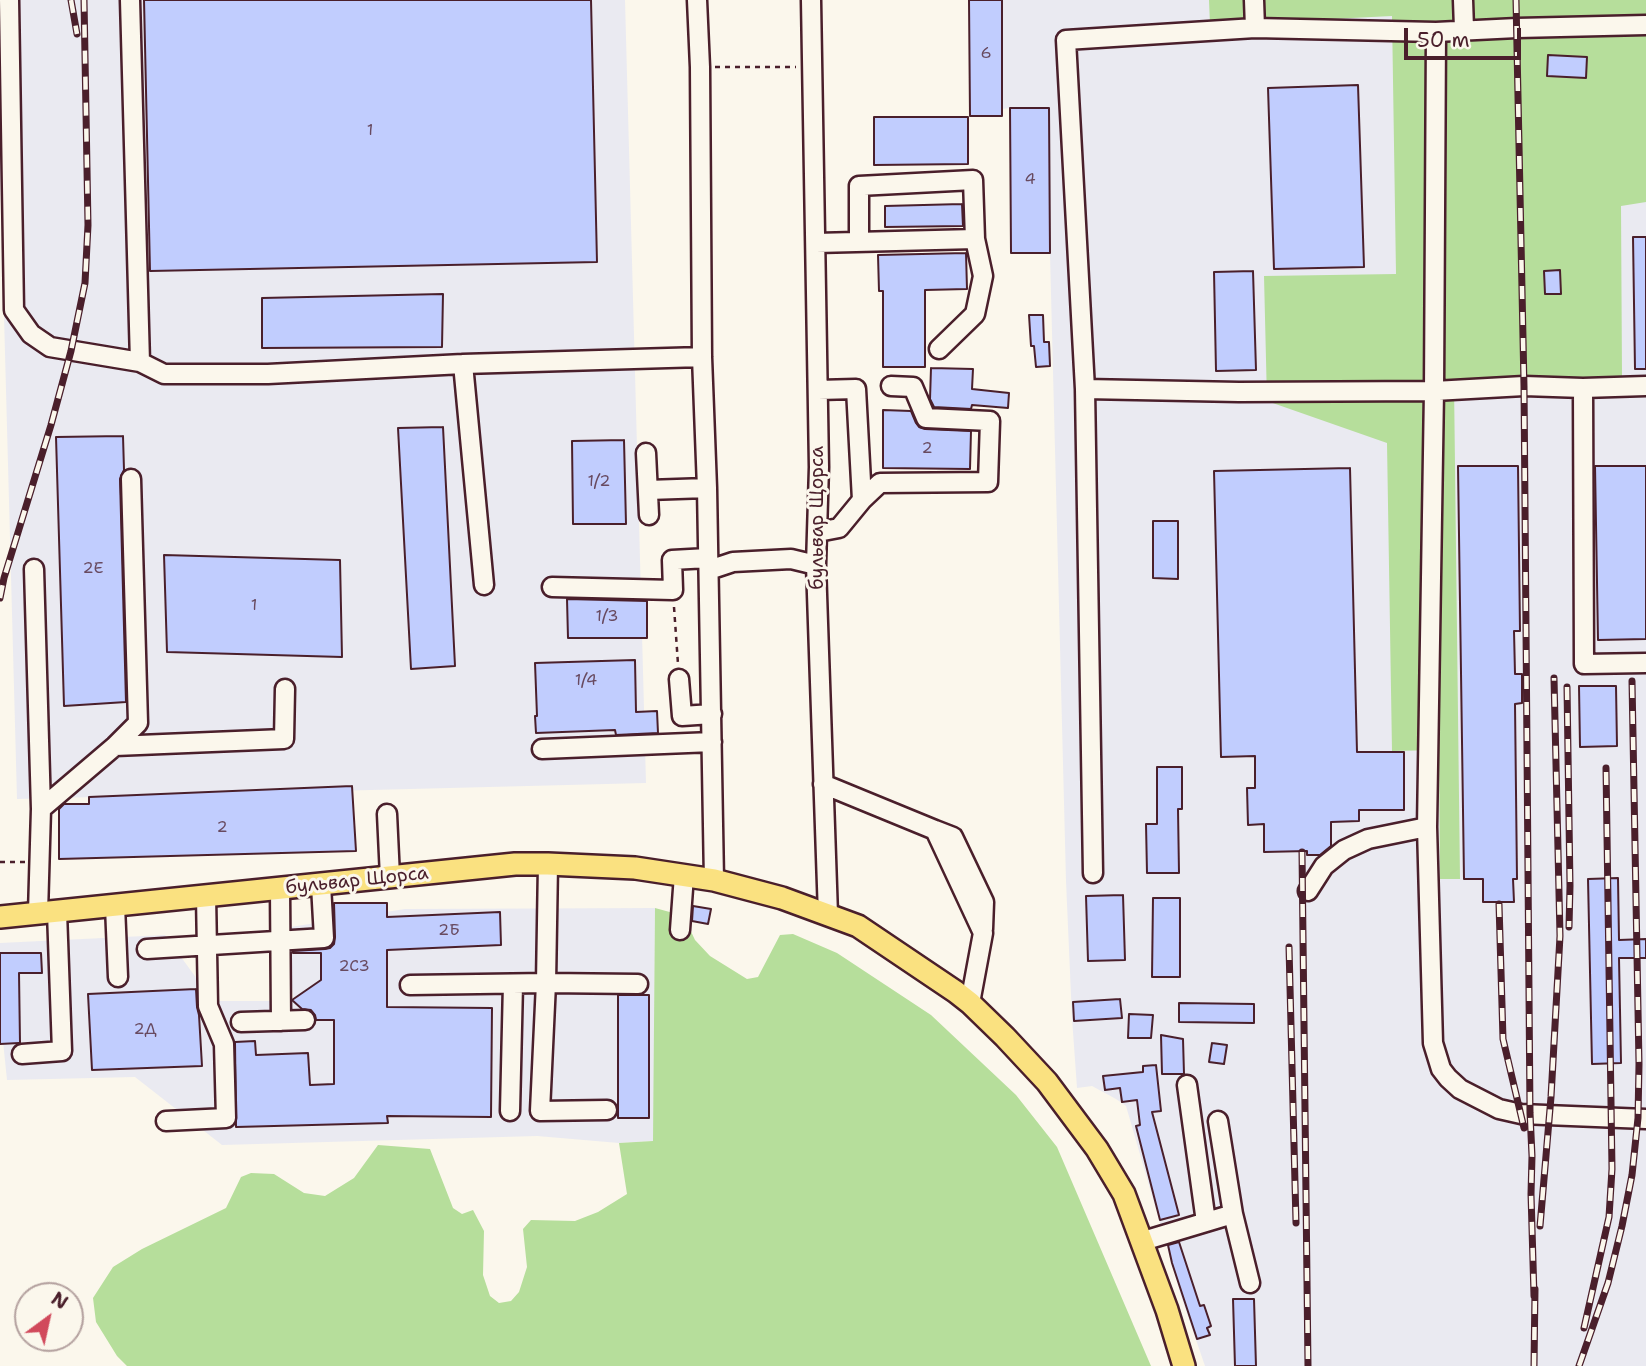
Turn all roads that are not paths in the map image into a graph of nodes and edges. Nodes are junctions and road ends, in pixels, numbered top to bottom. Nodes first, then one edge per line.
1 (9, 0) edge
2 (130, 0) edge
3 (697, 0) edge
4 (811, 0) edge
5 (1254, 0) edge
6 (1463, 0) edge
7 (1646, 25) edge
8 (1255, 28) junction
9 (1464, 29) junction
10 (1436, 32) junction
11 (975, 239) junction
12 (859, 242) junction
13 (816, 243) junction
14 (939, 349) dead end
15 (702, 357) junction
16 (140, 362) junction
17 (463, 364) junction
18 (891, 386) dead end
19 (1646, 386) edge
20 (1583, 388) junction
21 (818, 390) junction
22 (1085, 390) junction
23 (1434, 391) junction
24 (646, 453) dead end
25 (131, 480) dead end
26 (708, 488) junction
27 (648, 489) junction
28 (862, 500) junction
29 (649, 515) dead end
30 (818, 532) junction
31 (709, 564) junction
32 (816, 565) junction
33 (34, 569) dead end
34 (484, 585) dead end
35 (552, 587) dead end
36 (1646, 663) edge
37 (679, 679) road end
38 (285, 688) dead end
39 (712, 714) junction
40 (712, 742) junction
41 (115, 746) junction
42 (542, 749) dead end
43 (823, 784) junction
44 (41, 808) junction
45 (387, 814) dead end
46 (1427, 827) junction
47 (548, 864) junction
48 (1093, 873) dead end
49 (684, 875) junction
50 (390, 877) junction
51 (714, 880) junction
52 (321, 885) junction
53 (280, 889) junction
54 (1308, 891) dead end
55 (206, 896) junction
56 (115, 906) junction
57 (48, 912) junction
58 (828, 915) junction
59 (0, 917) edge
60 (680, 930) dead end
61 (281, 941) junction
62 (207, 945) junction
63 (147, 949) dead end
64 (118, 977) dead end
65 (546, 983) junction
66 (513, 984) junction
67 (638, 984) dead end
68 (410, 985) dead end
69 (970, 1003) junction
70 (305, 1020) dead end
71 (281, 1021) junction
72 (241, 1022) dead end
73 (22, 1054) dead end
74 (1187, 1085) dead end
75 (607, 1110) dead end
76 (510, 1111) dead end
77 (1646, 1119) edge
78 (166, 1121) dead end
79 (1219, 1121) dead end
80 (1233, 1214) junction
81 (1206, 1222) junction
82 (1143, 1241) junction
83 (1250, 1283) dead end
84 (1184, 1366) edge

1 - 16 street
2 - 16 street
3 - 15 street
4 - 13 street, бульвар Щорса
5 - 8 street
6 - 9 street
7 - 9 street
8 - 10 street
8 - 22 street
9 - 10 street
10 - 23 street
11 - 12 street
11 - 12 street
11 - 14 street
12 - 13 street
13 - 21 street, бульвар Щорса
15 - 17 street
15 - 26 street
16 - 17 street
17 - 34 street
18 - 28 street
19 - 20 street
20 - 23 street
20 - 36 street
21 - 28 street
21 - 30 street, бульвар Щорса
22 - 23 street
22 - 48 street
23 - 46 street
24 - 27 street
25 - 41 street
26 - 27 street
26 - 31 street
27 - 29 street
28 - 30 street
30 - 32 street, бульвар Щорса
31 - 32 street
31 - 35 street
31 - 39 street
32 - 43 street, бульвар Щорса
33 - 44 street
37 - 39 street
38 - 41 street
39 - 40 street
40 - 42 street
40 - 51 street
41 - 44 street
43 - 58 street, бульвар Щорса
43 - 69 street
44 - 57 street
45 - 50 street
46 - 54 street
46 - 77 street
47 - 49 main road, бульвар Щорса
47 - 50 main road, бульвар Щорса
47 - 65 street
49 - 51 main road, бульвар Щорса
49 - 60 street
50 - 52 main road, бульвар Щорса
51 - 58 main road, бульвар Щорса
52 - 53 main road, бульвар Щорса
52 - 61 street
53 - 55 main road, бульвар Щорса
53 - 61 street
55 - 56 main road, бульвар Щорса
55 - 62 street
56 - 57 main road, бульвар Щорса
56 - 64 street
57 - 59 main road, бульвар Щорса
57 - 73 street
58 - 69 main road
61 - 62 street
61 - 71 street
62 - 63 street
62 - 78 street
65 - 66 street
65 - 67 street
65 - 75 street
66 - 68 street
66 - 76 street
69 - 82 main road
70 - 71 street
71 - 72 street
74 - 81 street
79 - 80 street
80 - 81 street
80 - 83 street
81 - 82 street
82 - 84 main road

